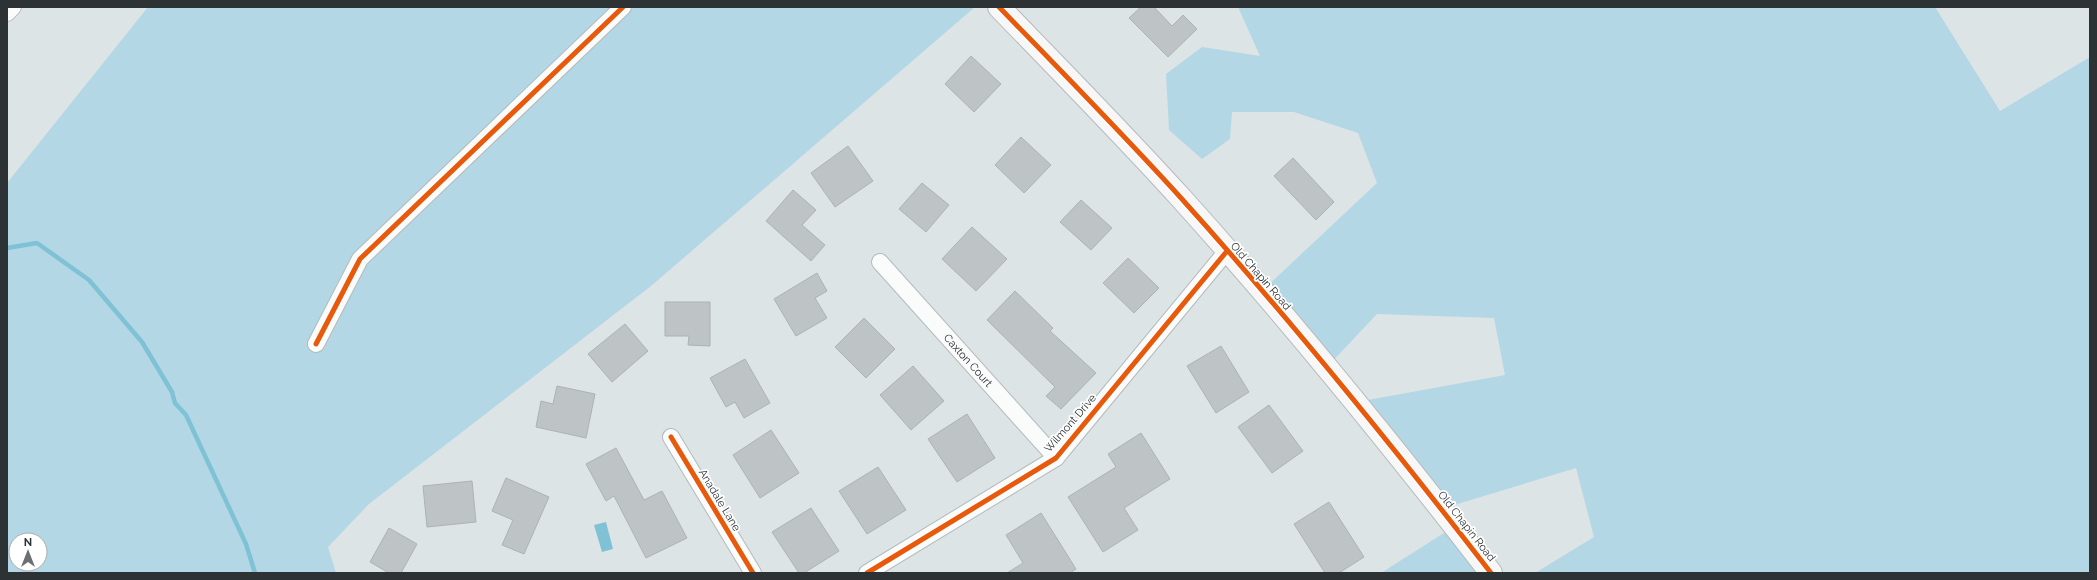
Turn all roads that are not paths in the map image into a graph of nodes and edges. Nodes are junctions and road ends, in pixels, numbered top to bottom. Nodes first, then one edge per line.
1 (13, 7) edge
2 (622, 7) edge
3 (999, 7) edge
4 (7, 13) edge
5 (1228, 251) junction
6 (880, 262) dead end
7 (316, 344) dead end
8 (671, 437) dead end
9 (1056, 458) junction
10 (753, 573) edge
11 (867, 573) edge
12 (1491, 573) edge

1 - 4 street
2 - 7 street
3 - 5 street, Old Chapin Road
5 - 9 street, Wilmont Drive
5 - 12 street, Old Chapin Road
6 - 9 street, Caxton Court
8 - 10 street, Anadale Lane
9 - 11 street, Wilmont Drive

